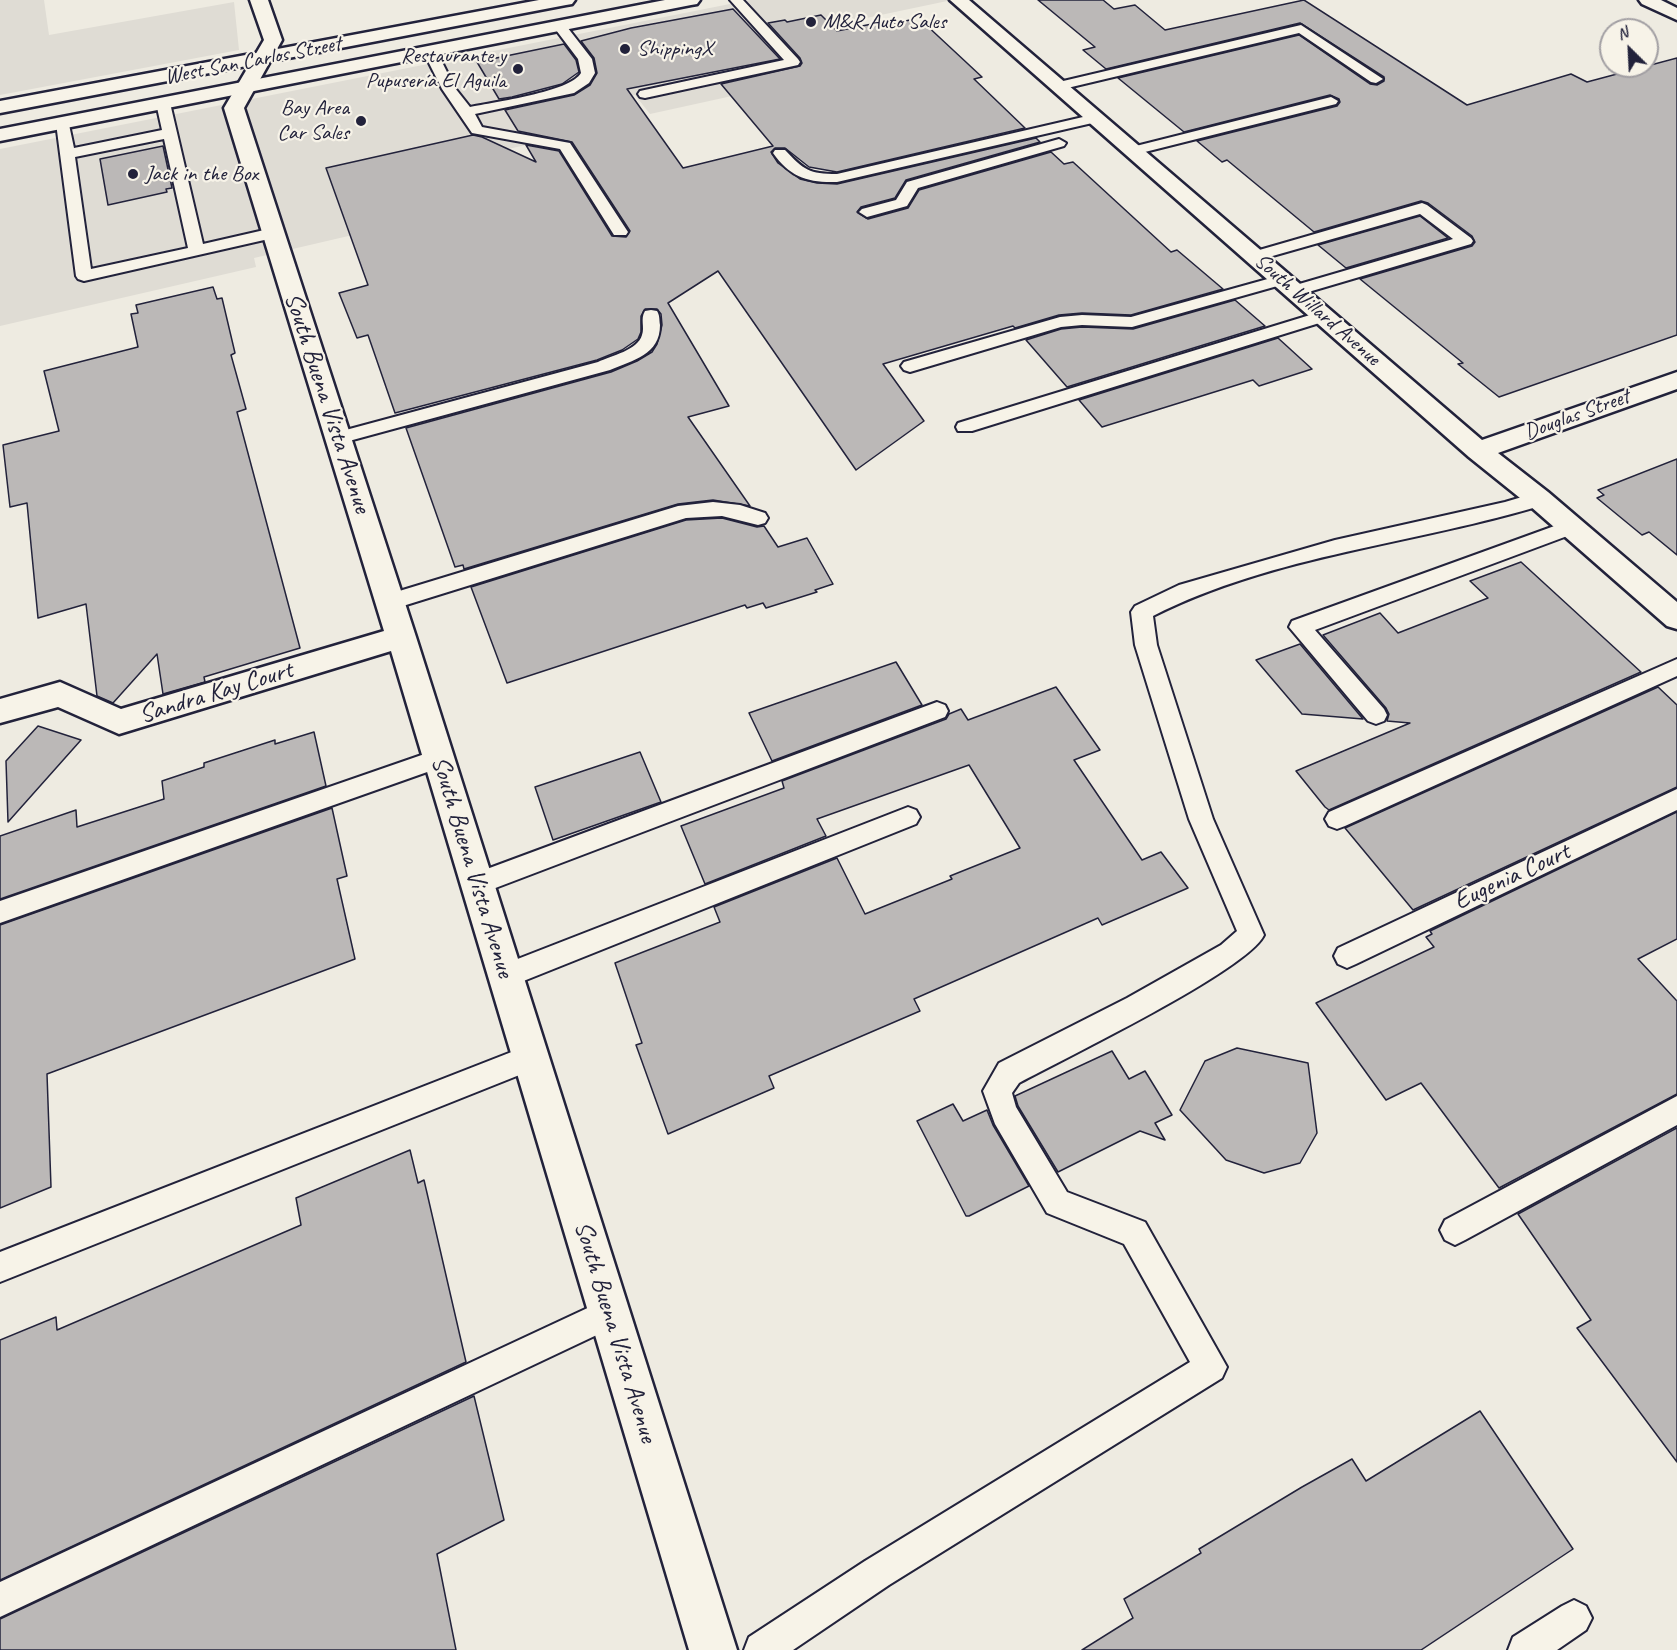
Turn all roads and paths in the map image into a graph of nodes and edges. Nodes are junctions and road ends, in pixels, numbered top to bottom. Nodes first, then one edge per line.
1 (259, 0) edge
2 (566, 0) edge
3 (691, 0) edge
4 (736, 0) edge
5 (959, 0) edge
6 (1648, 0) edge
7 (1677, 15) edge
8 (559, 26) junction
9 (430, 51) junction
10 (262, 58) junction
11 (1376, 79) dead end
12 (1059, 86) junction
13 (245, 87) junction
14 (645, 94) dead end
15 (1331, 101) dead end
16 (163, 103) junction
17 (0, 107) edge
18 (467, 112) junction
19 (63, 123) junction
20 (1101, 124) junction
21 (170, 133) junction
22 (0, 135) edge
23 (1133, 151) junction
24 (780, 153) dead end
25 (67, 154) junction
26 (867, 212) dead end
27 (273, 232) junction
28 (620, 232) dead end
29 (196, 250) junction
30 (1255, 256) junction
31 (1288, 286) junction
32 (651, 315) dead end
33 (1323, 316) junction
34 (910, 366) dead end
35 (1677, 380) edge
36 (965, 427) dead end
37 (338, 438) junction
38 (1478, 451) junction
39 (1539, 499) junction
40 (758, 518) dead end
41 (1571, 527) junction
42 (390, 602) junction
43 (1677, 618) edge
44 (401, 637) junction
45 (1677, 667) edge
46 (0, 711) edge
47 (937, 711) dead end
48 (1376, 715) dead end
49 (439, 758) junction
50 (1677, 799) edge
51 (908, 817) dead end
52 (1337, 819) dead end
53 (477, 884) junction
54 (0, 912) edge
55 (1347, 956) dead end
56 (506, 976) junction
57 (532, 1057) junction
58 (1677, 1110) edge
59 (1455, 1230) dead end
60 (0, 1268) edge
61 (609, 1313) junction
62 (0, 1600) edge
63 (1574, 1617) dead end
64 (713, 1650) edge
65 (762, 1650) edge
66 (1526, 1650) edge

1 - 10 street, South Buena Vista Avenue
2 - 10 street, West San Carlos Street
3 - 8 street, West San Carlos Street
4 - 14 lane
5 - 12 street, South Willard Avenue
6 - 7 street
8 - 9 street, West San Carlos Street
8 - 18 lane
9 - 13 street, West San Carlos Street
9 - 18 lane
10 - 13 street, South Buena Vista Avenue
10 - 17 street, West San Carlos Street
11 - 12 lane
12 - 20 street, South Willard Avenue
13 - 16 street, West San Carlos Street
13 - 27 street, South Buena Vista Avenue
15 - 23 lane
16 - 19 street, West San Carlos Street
16 - 21 lane
18 - 28 lane
19 - 22 street, West San Carlos Street
19 - 25 lane
20 - 23 street, South Willard Avenue
20 - 24 lane
20 - 26 lane
21 - 25 lane
21 - 29 lane
23 - 30 street, South Willard Avenue
25 - 29 lane
27 - 29 lane
27 - 37 street, South Buena Vista Avenue
30 - 31 street, South Willard Avenue
30 - 31 lane
31 - 33 street, South Willard Avenue
31 - 34 lane
32 - 37 lane
33 - 36 lane
33 - 38 street, South Willard Avenue
35 - 38 street, Douglas Street
37 - 42 street, South Buena Vista Avenue
38 - 39 street, South Willard Avenue
39 - 41 street, South Willard Avenue
39 - 65 lane
40 - 42 lane
41 - 43 street, South Willard Avenue
41 - 48 lane
42 - 44 street, South Buena Vista Avenue
44 - 46 street, Sandra Kay Court
44 - 49 street, South Buena Vista Avenue
45 - 52 lane
47 - 53 lane
49 - 53 street, South Buena Vista Avenue
49 - 54 lane
50 - 55 lane, Eugenia Court
51 - 56 lane
53 - 56 street, South Buena Vista Avenue
56 - 57 street, South Buena Vista Avenue
57 - 60 lane
57 - 61 street, South Buena Vista Avenue
58 - 59 lane
61 - 62 lane
61 - 64 street, South Buena Vista Avenue
63 - 66 lane

